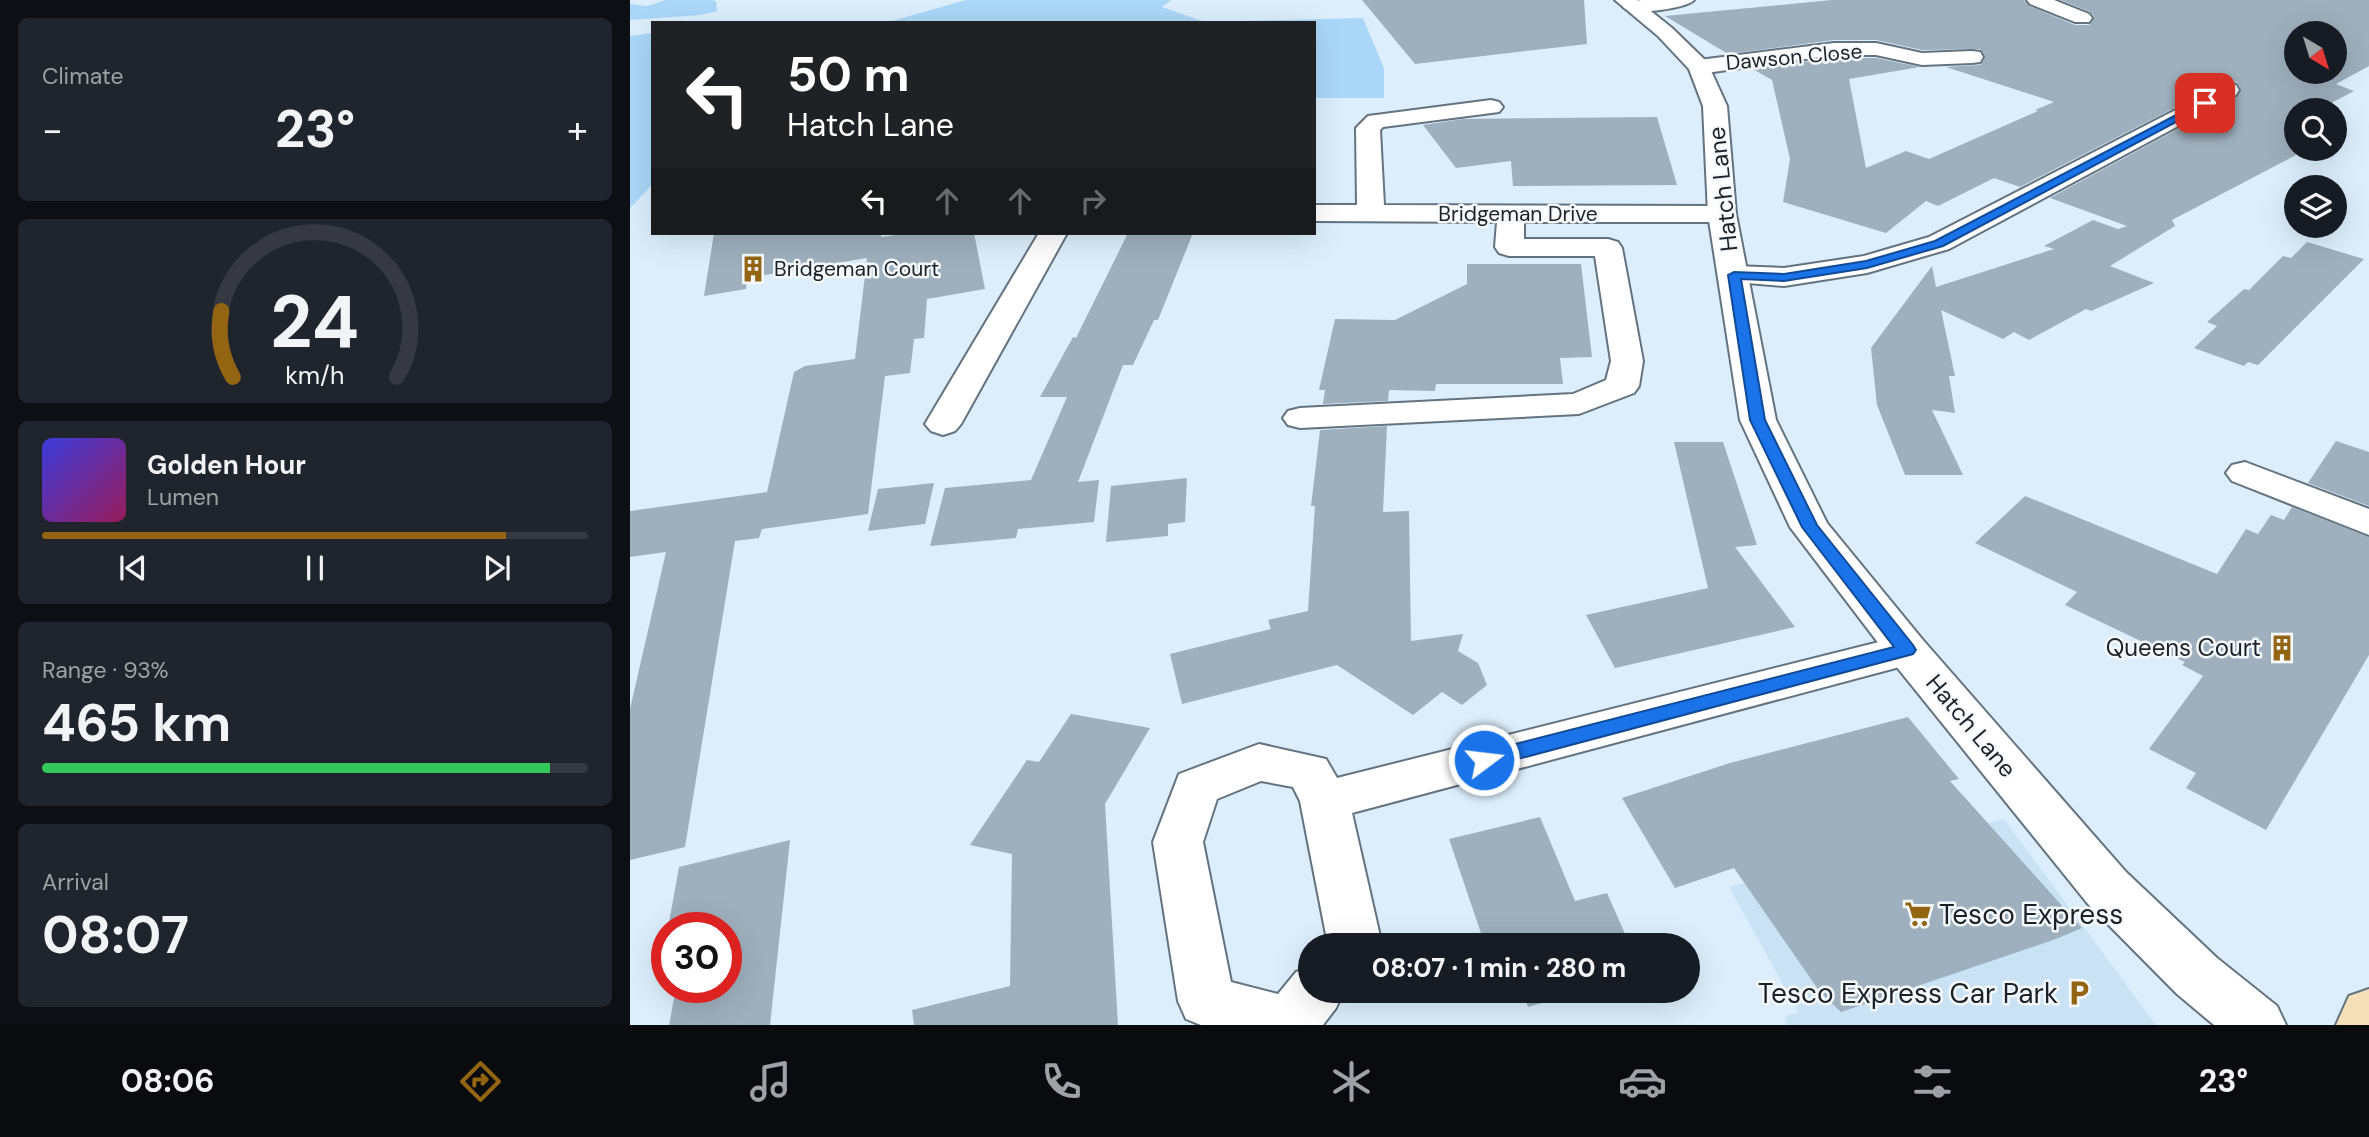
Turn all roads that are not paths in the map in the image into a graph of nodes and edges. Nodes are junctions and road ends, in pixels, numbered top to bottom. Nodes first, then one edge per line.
1 (1684, 0) edge
2 (2037, 0) edge
3 (1629, 3) edge
4 (2082, 18) dead end
5 (1972, 57) dead end
6 (1699, 66) junction
7 (2230, 90) dead end
8 (1491, 107) dead end
9 (1316, 213) edge
10 (1371, 213) junction
11 (1511, 214) junction
12 (1722, 214) junction
13 (1052, 235) edge
14 (1734, 275) junction
15 (1300, 418) dead end
16 (943, 424) dead end
17 (2245, 473) dead end
18 (2369, 523) edge
19 (1907, 650) junction
20 (1325, 802) junction
21 (1352, 933) edge
22 (1305, 1003) edge
23 (2369, 1015) edge
24 (2257, 1025) edge
25 (2365, 1025) edge

1 - 3 street
2 - 4 street
3 - 6 street, Hatch Lane
5 - 6 street, Dawson Close
6 - 12 street, Hatch Lane
7 - 14 street
8 - 10 street
9 - 10 street, Bridgeman Drive
10 - 11 street, Bridgeman Drive
11 - 12 street, Bridgeman Drive
11 - 15 street
12 - 14 street, Hatch Lane
13 - 16 street
14 - 19 street, Hatch Lane
17 - 18 street
19 - 20 street
19 - 24 street, Hatch Lane
20 - 21 street
20 - 22 street
23 - 25 main road

